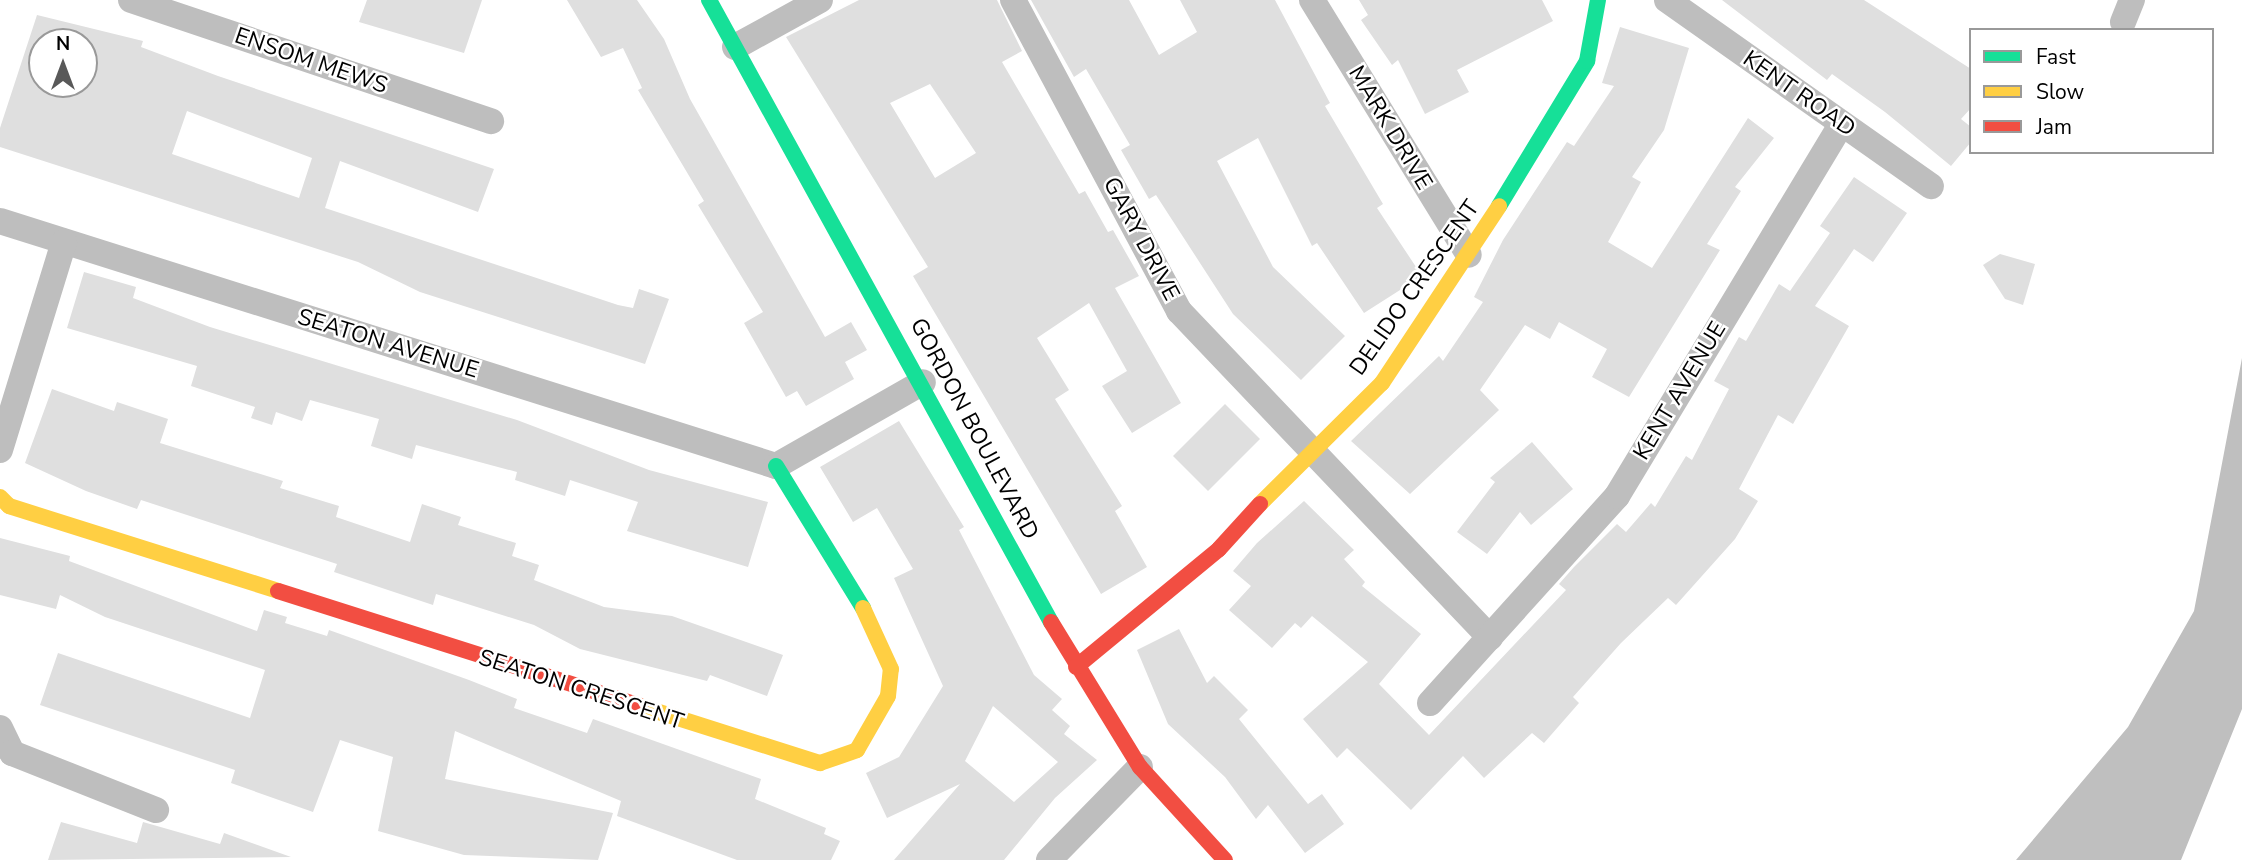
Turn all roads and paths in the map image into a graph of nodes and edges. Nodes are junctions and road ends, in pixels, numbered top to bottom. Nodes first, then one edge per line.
1 (131, 0) edge
2 (709, 0) edge
3 (820, 0) edge
4 (1013, 0) edge
5 (1312, 0) edge
6 (1598, 0) edge
7 (1667, 0) edge
8 (735, 47) junction
9 (491, 121) dead end
10 (1841, 124) junction
11 (1931, 186) dead end
12 (0, 221) edge
13 (64, 242) junction
14 (1469, 255) junction
15 (923, 382) junction
16 (1310, 449) junction
17 (0, 450) edge
18 (776, 466) junction
19 (0, 497) edge
20 (1490, 638) junction
21 (1076, 667) junction
22 (1430, 704) dead end
23 (0, 729) edge
24 (1140, 767) junction
25 (156, 810) dead end
26 (1049, 860) edge
27 (1225, 860) edge

1 - 9 street, ENSOM MEWS
2 - 8 street, GORDON BOULEVARD
3 - 8 street
4 - 16 street, GARY DRIVE
5 - 14 street, MARK DRIVE
6 - 14 street, DELIDO CRESCENT
7 - 10 street, KENT ROAD
8 - 15 street, GORDON BOULEVARD
10 - 11 street, KENT ROAD
10 - 20 street, KENT AVENUE
12 - 13 street, SEATON AVENUE
13 - 17 street
13 - 18 street, SEATON AVENUE
14 - 16 street, DELIDO CRESCENT
15 - 18 street
15 - 21 street, GORDON BOULEVARD
16 - 20 street
16 - 21 street, DELIDO CRESCENT
18 - 19 street, SEATON CRESCENT
20 - 22 street, KENT AVENUE
21 - 24 street, GORDON BOULEVARD
23 - 25 street
24 - 26 street
24 - 27 street, GORDON BOULEVARD

